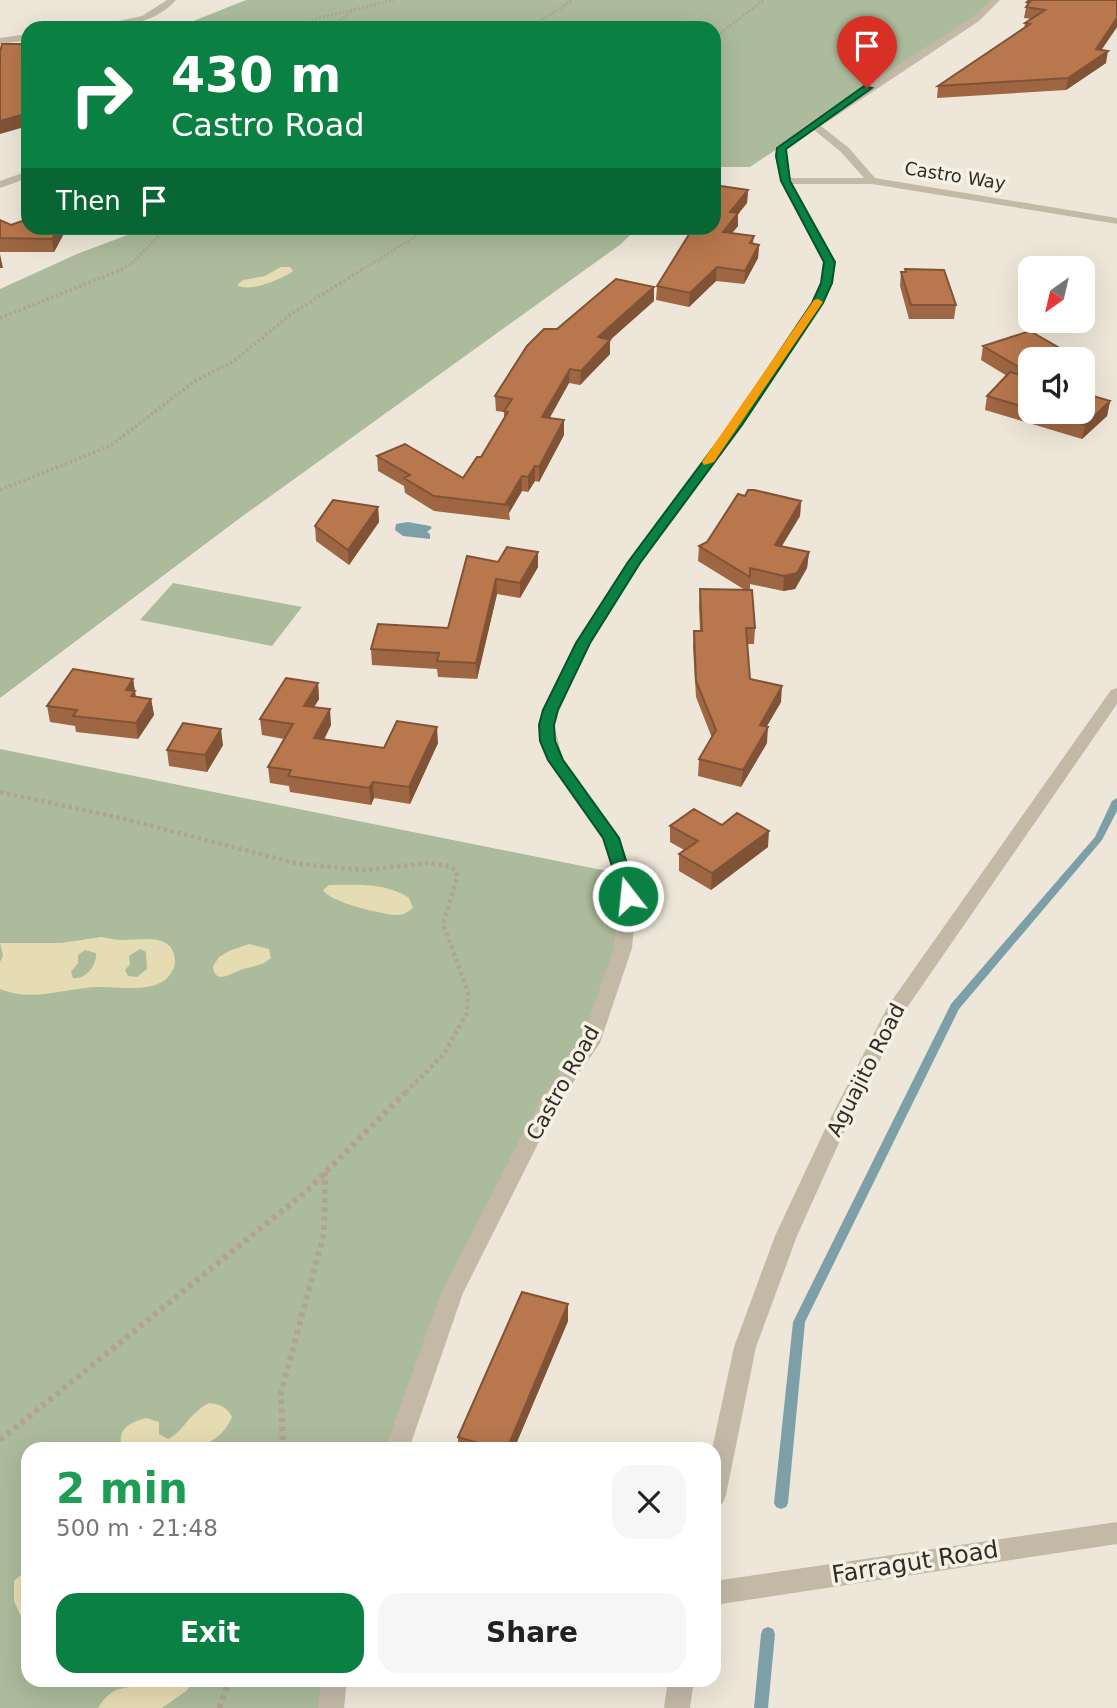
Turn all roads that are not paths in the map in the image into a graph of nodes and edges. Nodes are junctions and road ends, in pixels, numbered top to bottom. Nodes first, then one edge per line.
1 (172, 0) edge
2 (996, 0) edge
3 (129, 21) edge
4 (21, 38) edge
5 (0, 41) edge
6 (813, 124) junction
7 (21, 177) edge
8 (786, 181) junction
9 (872, 181) junction
10 (0, 185) edge
11 (1117, 221) edge
12 (1117, 693) edge
13 (399, 1442) edge
14 (721, 1462) edge
15 (1117, 1533) edge
16 (721, 1592) edge
17 (333, 1687) edge
18 (680, 1687) edge
19 (331, 1708) edge
20 (677, 1708) edge

1 - 3 street
2 - 6 street, Castro Road
4 - 5 street
6 - 8 street, Castro Road
6 - 9 street
7 - 10 street
8 - 9 street, Castro Way
8 - 13 street, Castro Road
9 - 11 street, Castro Way
12 - 14 street, Aguajito Road
15 - 16 street, Farragut Road
17 - 19 street
18 - 20 street

